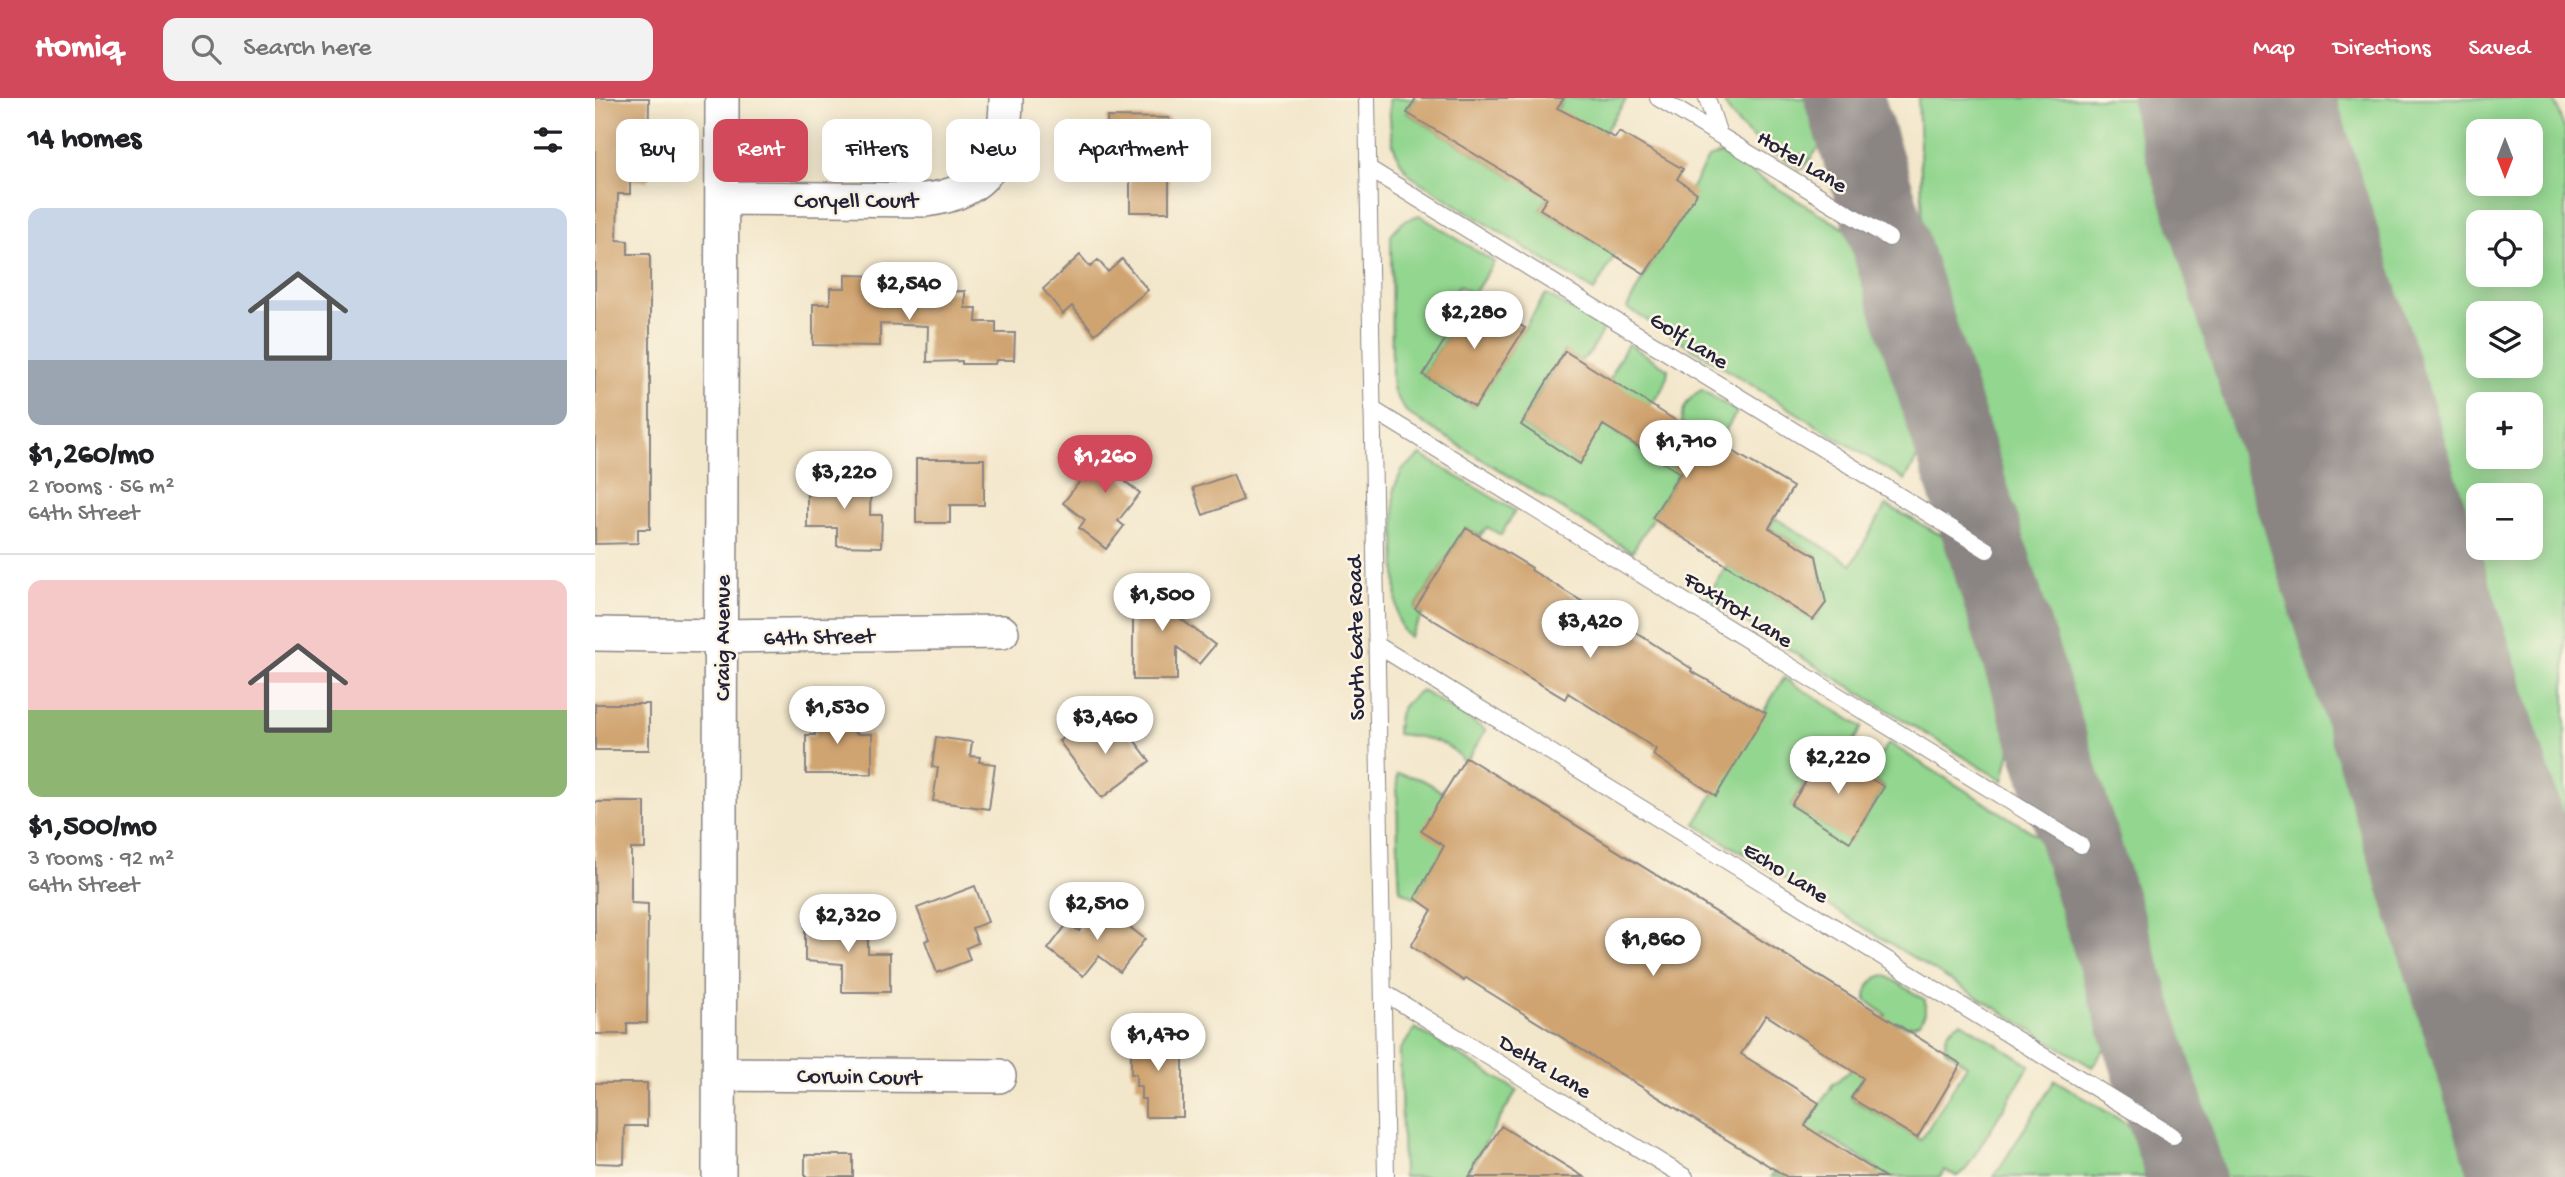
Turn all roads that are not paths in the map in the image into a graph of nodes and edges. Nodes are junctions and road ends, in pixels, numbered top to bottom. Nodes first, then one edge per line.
1 (722, 98) edge
2 (1006, 98) edge
3 (1367, 98) edge
4 (1658, 98) edge
5 (1707, 98) edge
6 (1719, 135) junction
7 (1368, 168) junction
8 (722, 198) junction
9 (1889, 238) dead end
10 (1372, 409) junction
11 (1987, 550) dead end
12 (1002, 632) dead end
13 (595, 634) edge
14 (721, 636) junction
15 (1377, 645) junction
16 (2081, 845) dead end
17 (1383, 992) junction
18 (719, 1074) junction
19 (999, 1076) dead end
20 (2173, 1136) dead end
21 (719, 1177) edge
22 (1386, 1177) edge
23 (1685, 1177) edge

1 - 8 street, Craig Avenue
2 - 8 street, Coryell Court
3 - 7 lane, South Gate Road
4 - 6 lane, Hotel Lane
5 - 6 lane
6 - 9 lane, Hotel Lane
7 - 10 lane, South Gate Road
7 - 11 lane, Golf Lane
8 - 14 street, Craig Avenue
10 - 15 lane, South Gate Road
10 - 16 lane, Foxtrot Lane
12 - 14 street, 64th Street
13 - 14 street, 64th Street
14 - 18 street, Craig Avenue
15 - 17 lane, South Gate Road
15 - 20 lane, Echo Lane
17 - 22 lane, South Gate Road
17 - 23 lane, Delta Lane
18 - 19 street, Corwin Court
18 - 21 street, Craig Avenue

